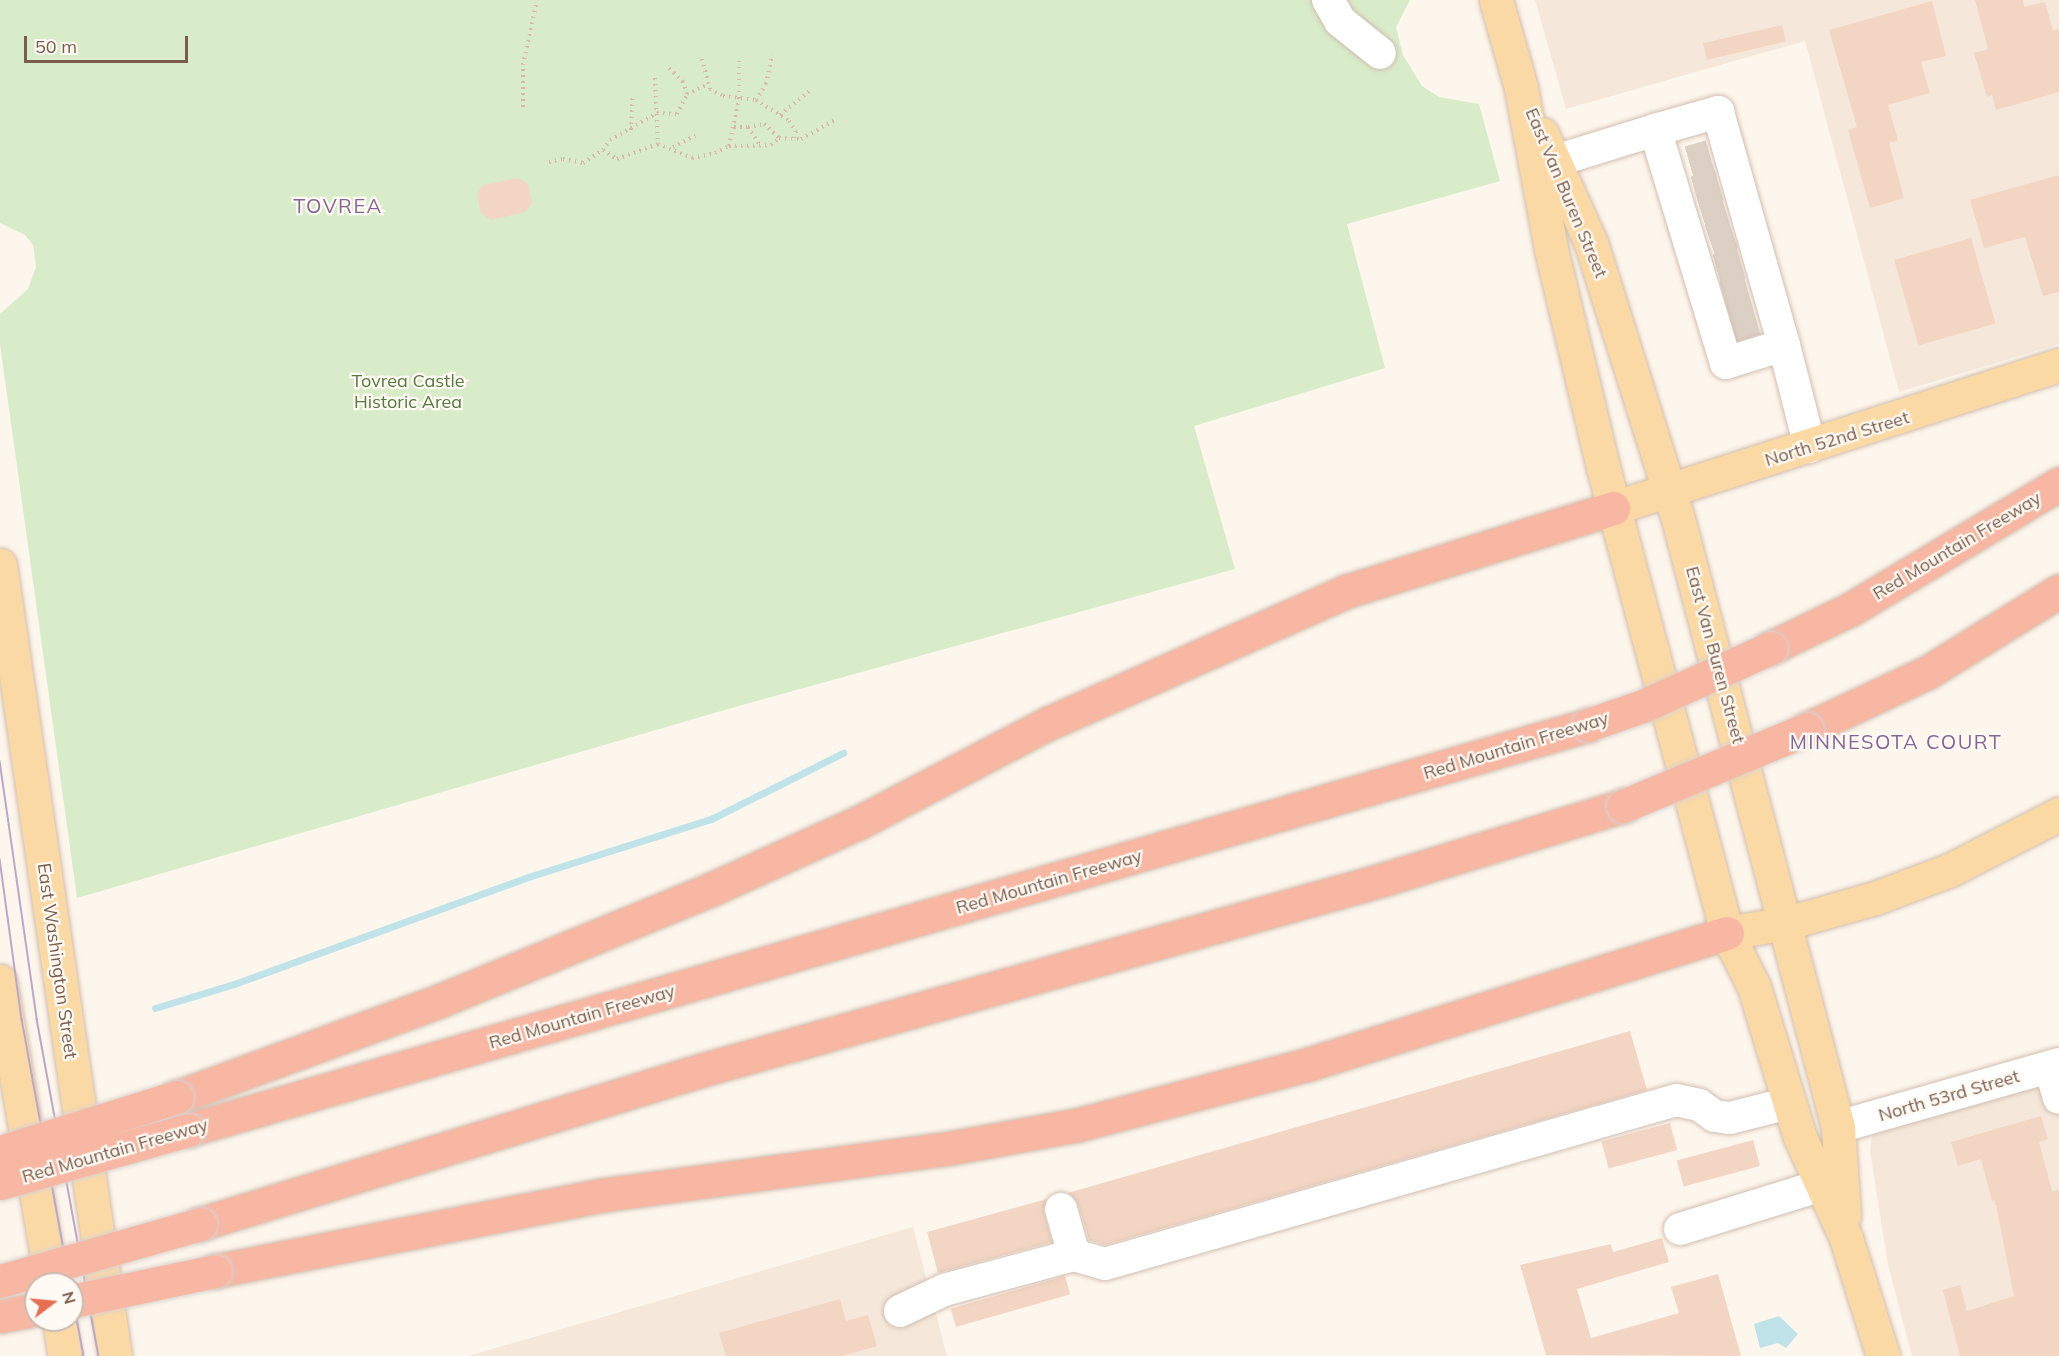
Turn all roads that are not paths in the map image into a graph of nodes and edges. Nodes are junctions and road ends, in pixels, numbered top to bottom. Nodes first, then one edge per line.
1 (1328, 0) edge
2 (1496, 0) edge
3 (1380, 52) dead end
4 (1521, 88) junction
5 (1655, 130) junction
6 (1555, 161) junction
7 (1721, 240) junction
8 (1784, 345) junction
9 (2059, 365) edge
10 (1810, 447) junction
11 (2059, 484) edge
12 (1670, 492) junction
13 (1613, 508) junction
14 (0, 565) edge
15 (2059, 591) edge
16 (2059, 814) edge
17 (1787, 923) junction
18 (1727, 933) junction
19 (0, 981) edge
20 (2055, 1066) edge
21 (2059, 1098) edge
22 (1789, 1103) junction
23 (1838, 1127) junction
24 (0, 1152) edge
25 (0, 1183) edge
26 (1822, 1185) junction
27 (1061, 1209) dead end
28 (1680, 1228) dead end
29 (1846, 1238) junction
30 (1074, 1255) junction
31 (50, 1272) edge
32 (0, 1281) edge
33 (84, 1298) edge
34 (24, 1311) edge
35 (900, 1311) dead end
36 (0, 1316) edge
37 (61, 1332) edge
38 (65, 1356) edge
39 (115, 1356) edge
40 (1883, 1356) edge

1 - 3 street
2 - 4 main road, East Van Buren Street
4 - 6 main road, East Van Buren Street
4 - 13 main road, East Van Buren Street
5 - 6 street
5 - 7 street
5 - 7 street
6 - 12 main road, East Van Buren Street
7 - 8 street
7 - 8 street
8 - 10 street
9 - 10 main road, North 52nd Street
10 - 12 main road, North 52nd Street
11 - 25 highway, Red Mountain Freeway, bridge
12 - 13 main road, North 52nd Street
12 - 17 main road, East Van Buren Street
13 - 18 main road, East Van Buren Street
13 - 24 highway, bridge
14 - 39 main road, East Washington Street
15 - 32 highway, bridge
16 - 17 main road
17 - 18 main road
17 - 23 main road, East Van Buren Street
18 - 22 main road, East Van Buren Street
18 - 33 highway, bridge
19 - 31 main road
20 - 21 street
20 - 23 street, North 53rd Street
22 - 26 main road, East Van Buren Street
22 - 30 street
23 - 29 main road, East Van Buren Street
26 - 28 street
26 - 29 main road, East Van Buren Street
27 - 30 street
29 - 40 main road, East Van Buren Street
30 - 35 street
34 - 36 highway
37 - 38 main road

